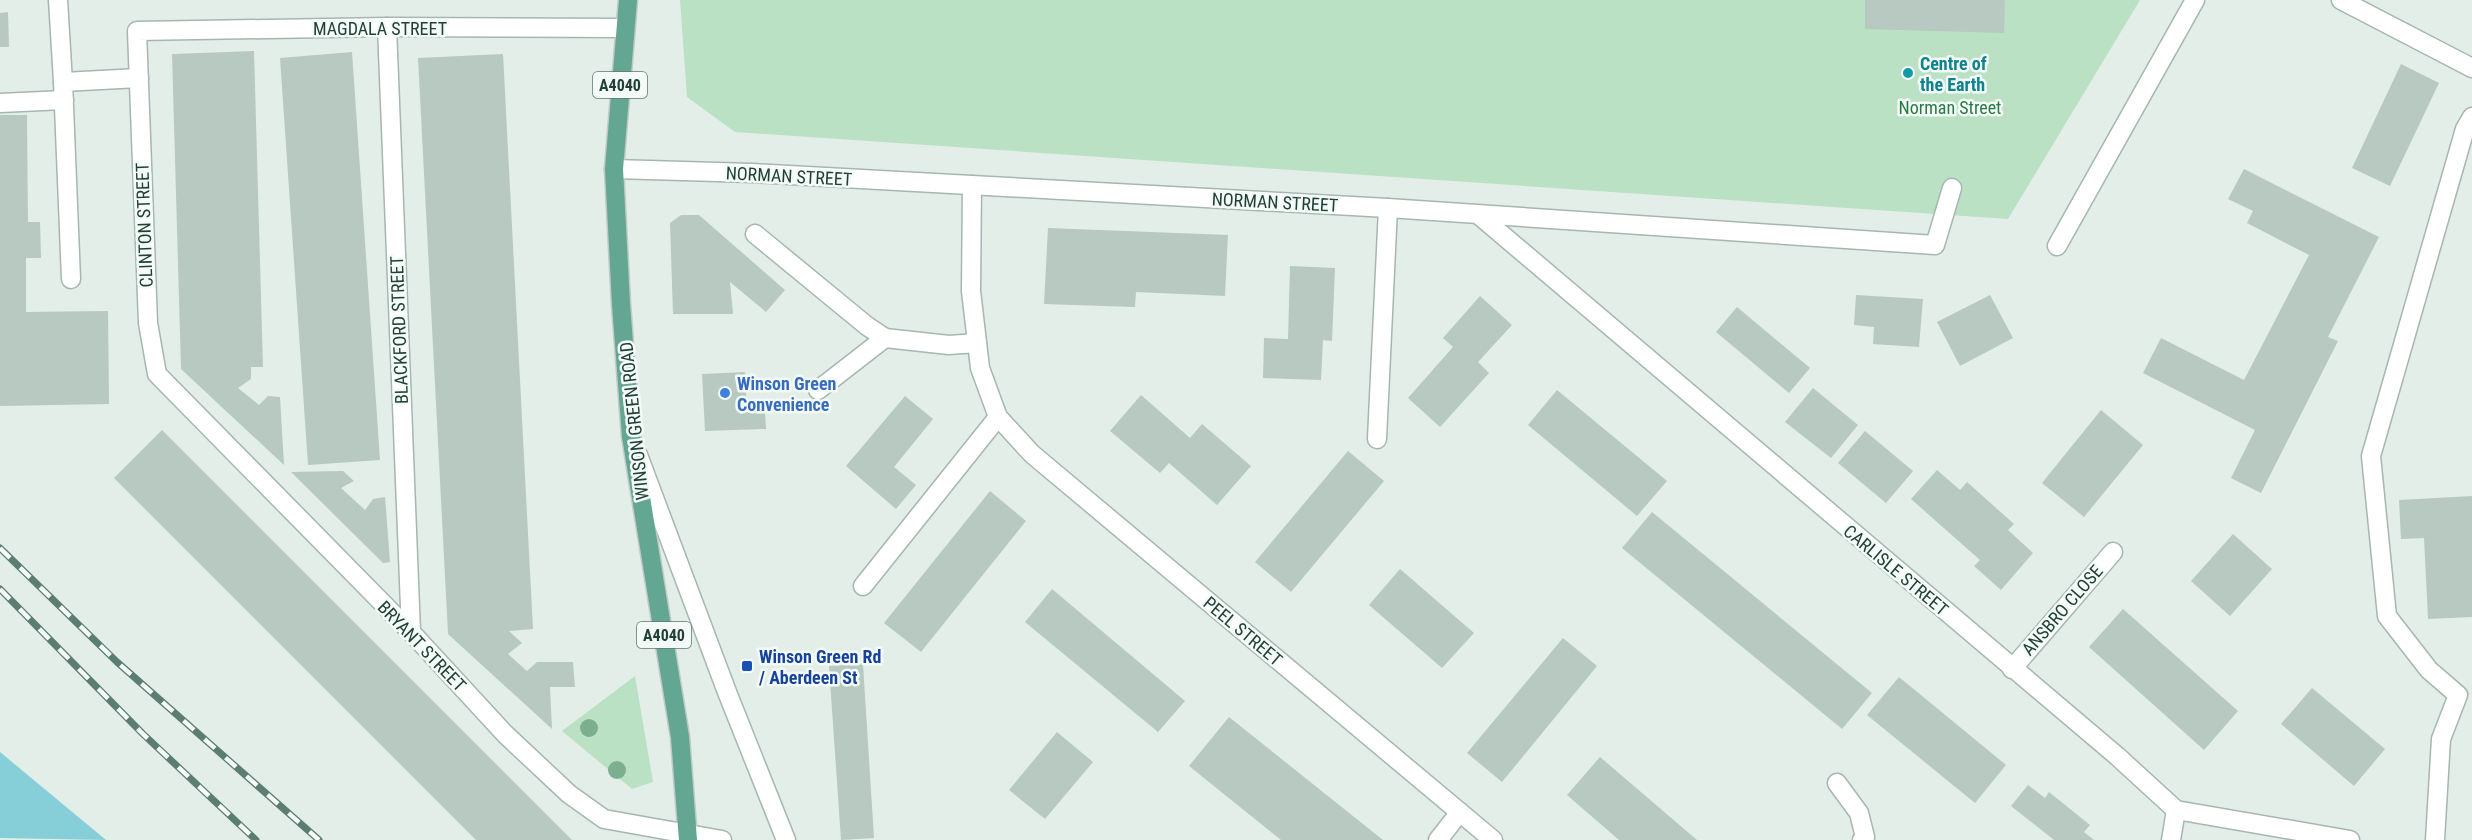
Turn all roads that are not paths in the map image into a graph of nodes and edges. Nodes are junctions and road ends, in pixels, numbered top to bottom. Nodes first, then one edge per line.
1 (58, 0) edge
2 (628, 0) edge
3 (2195, 0) edge
4 (2341, 0) edge
5 (387, 27) junction
6 (624, 28) junction
7 (137, 32) joint
8 (2472, 68) edge
9 (139, 78) junction
10 (63, 91) junction
11 (0, 103) edge
12 (2472, 117) edge
13 (614, 169) junction
14 (972, 185) junction
15 (1952, 188) dead end
16 (1388, 208) junction
17 (1480, 216) junction
18 (755, 234) dead end
19 (2057, 246) dead end
20 (71, 279) dead end
21 (885, 338) junction
22 (977, 343) junction
23 (818, 390) dead end
24 (187, 405) joint
25 (998, 417) junction
26 (631, 436) junction
27 (1377, 439) dead end
28 (2113, 552) dead end
29 (863, 586) dead end
30 (411, 632) junction
31 (2012, 669) junction
32 (1837, 783) dead end
33 (2176, 810) junction
34 (1460, 812) junction
35 (688, 837) edge
36 (722, 840) edge
37 (786, 840) edge
38 (1438, 840) edge
39 (1493, 840) edge
40 (1862, 840) edge
41 (2171, 840) edge
42 (2350, 840) edge
43 (2435, 840) edge

1 - 10 street
2 - 6 main road, WINSON GREEN ROAD / A4040
3 - 19 street
4 - 8 street
5 - 6 street, MAGDALA STREET
5 - 7 street, MAGDALA STREET
5 - 30 street, BLACKFORD STREET
6 - 13 main road, WINSON GREEN ROAD / A4040
7 - 9 street, CLINTON STREET
9 - 10 street
9 - 24 street, CLINTON STREET
10 - 11 street
10 - 20 street
12 - 43 street
13 - 14 street, NORMAN STREET
13 - 26 main road, WINSON GREEN ROAD / A4040
14 - 16 street, NORMAN STREET
14 - 22 street, PEEL STREET
15 - 17 street, NORMAN STREET
16 - 17 street, NORMAN STREET
16 - 27 street
17 - 31 street, CARLISLE STREET
18 - 21 street
21 - 22 street
21 - 23 street
22 - 25 street, PEEL STREET
24 - 30 street, BRYANT STREET
25 - 29 street
25 - 34 street, PEEL STREET
26 - 35 main road, WINSON GREEN ROAD / A4040
26 - 37 street
28 - 31 street, ANSBRO CLOSE
30 - 35 street, BRYANT STREET
31 - 33 street, CARLISLE STREET
32 - 40 street
33 - 41 street
33 - 42 street
34 - 38 street
34 - 39 street, PEEL STREET
35 - 36 street, BRYANT STREET

